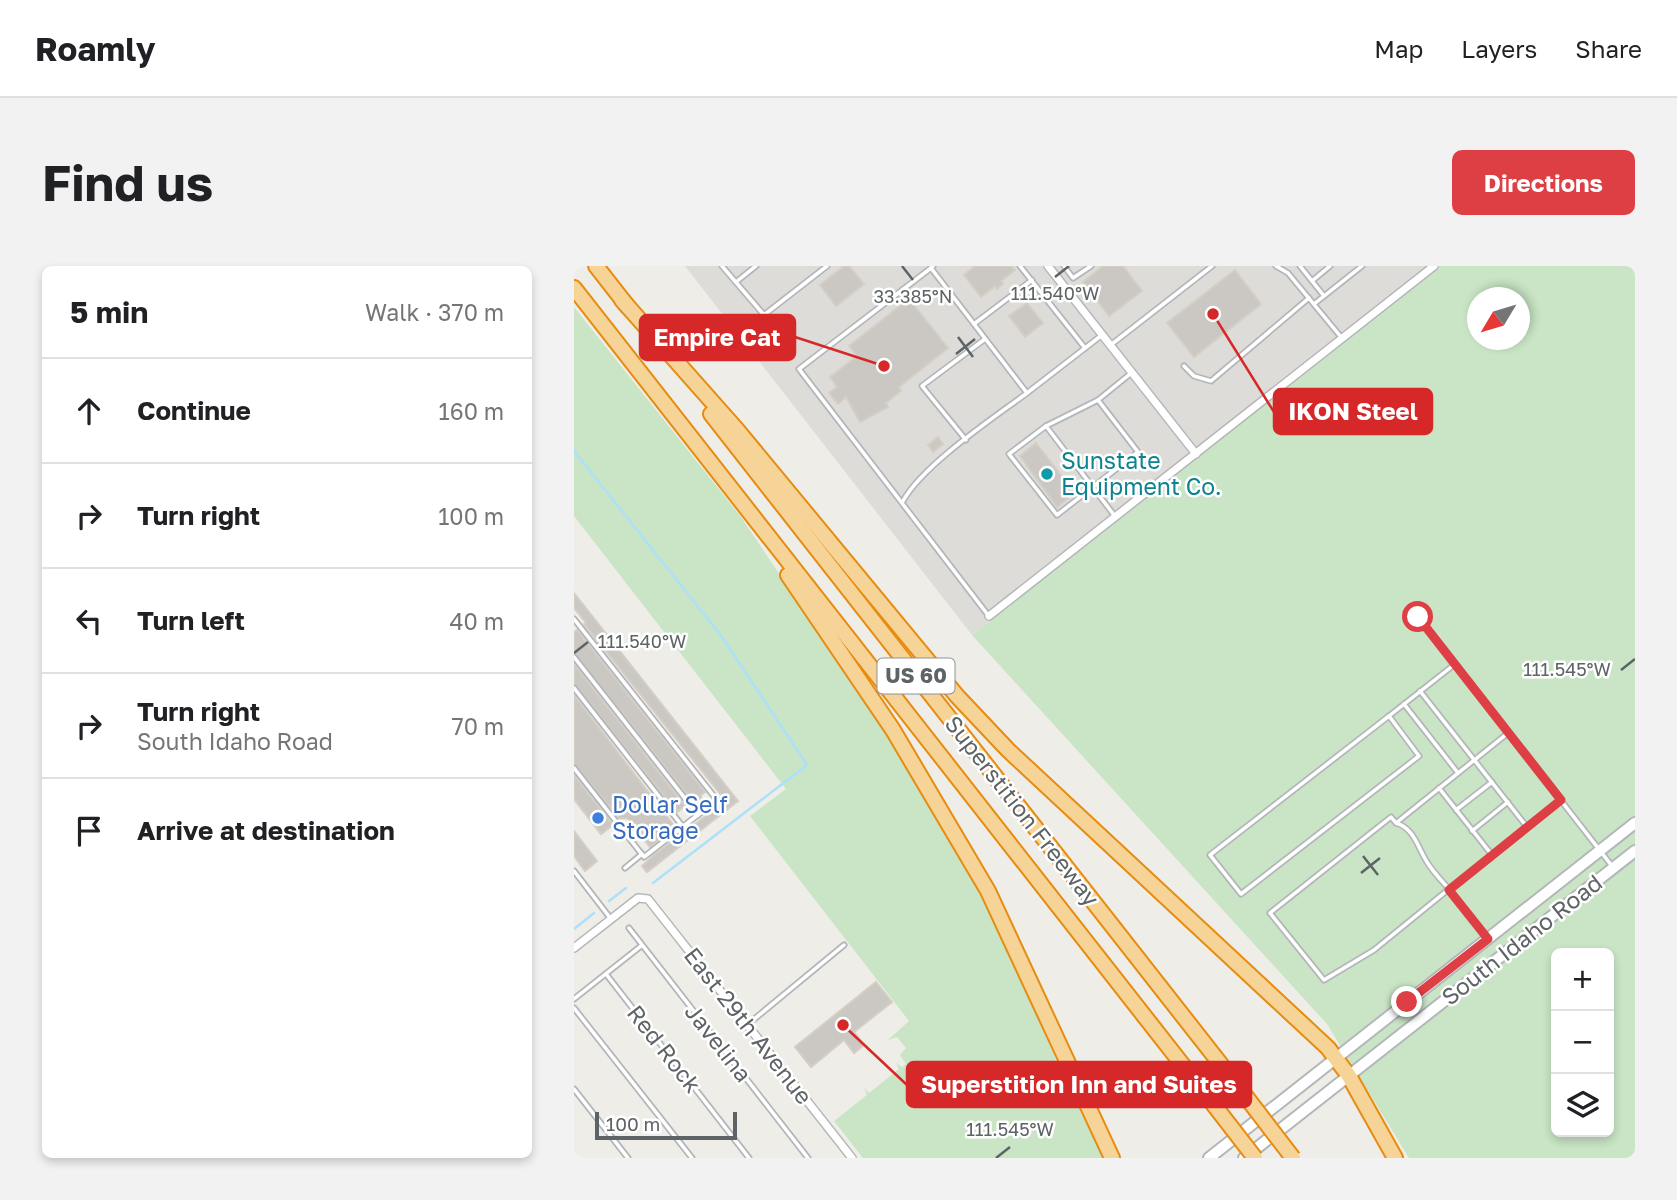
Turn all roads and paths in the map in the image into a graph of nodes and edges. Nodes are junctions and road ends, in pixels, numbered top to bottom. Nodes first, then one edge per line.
1 (596, 266) edge
2 (722, 266) edge
3 (756, 266) edge
4 (827, 266) edge
5 (1020, 266) edge
6 (1048, 266) edge
7 (1091, 266) edge
8 (1212, 266) edge
9 (1276, 266) edge
10 (1300, 266) edge
11 (1330, 266) edge
12 (1362, 266) edge
13 (1434, 266) edge
14 (932, 267) edge
15 (1065, 267) edge
16 (1056, 276) junction
17 (1032, 280) junction
18 (1312, 281) junction
19 (736, 283) junction
20 (574, 288) edge
21 (1324, 296) junction
22 (1309, 298) junction
23 (622, 300) junction
24 (1314, 304) junction
25 (974, 324) junction
26 (1102, 335) junction
27 (985, 339) junction
28 (1342, 339) junction
29 (1111, 346) junction
30 (1085, 348) junction
31 (1184, 366) dead end
32 (1132, 373) junction
33 (1027, 393) junction
34 (1098, 400) junction
35 (1046, 426) junction
36 (966, 440) junction
37 (1196, 454) junction
38 (1092, 487) junction
39 (736, 495) junction
40 (903, 501) junction
41 (1116, 517) junction
42 (989, 616) joint
43 (1418, 617) dead end
44 (574, 620) edge
45 (574, 657) edge
46 (1455, 664) junction
47 (574, 688) edge
48 (1420, 691) junction
49 (1404, 704) junction
50 (1389, 716) junction
51 (1508, 733) junction
52 (1475, 760) junction
53 (574, 768) edge
54 (1458, 773) junction
55 (1492, 782) junction
56 (1439, 788) junction
57 (1561, 800) junction
58 (1508, 802) junction
59 (1456, 810) junction
60 (698, 815) junction
61 (1396, 823) junction
62 (1635, 823) edge
63 (683, 827) junction
64 (1527, 827) junction
65 (1472, 831) junction
66 (1600, 850) junction
67 (1635, 851) edge
68 (642, 854) junction
69 (1492, 855) junction
70 (625, 867) dead end
71 (1614, 868) junction
72 (574, 872) edge
73 (1449, 890) junction
74 (611, 919) junction
75 (629, 928) dead end
76 (1488, 939) junction
77 (844, 945) dead end
78 (642, 946) junction
79 (574, 948) edge
80 (606, 974) junction
81 (574, 999) edge
82 (574, 1008) edge
83 (747, 1025) junction
84 (1336, 1058) junction
85 (1349, 1076) junction
86 (574, 1089) edge
87 (628, 1158) edge
88 (692, 1158) edge
89 (749, 1158) edge
90 (808, 1158) edge
91 (852, 1158) edge
92 (1112, 1158) edge
93 (1209, 1158) edge
94 (1244, 1158) edge
95 (1255, 1158) edge
96 (1293, 1158) edge
97 (1395, 1158) edge

1 - 23 highway, Superstition Freeway / US 60
2 - 19 lane
3 - 19 lane
4 - 19 lane
5 - 17 lane
6 - 16 street
7 - 15 lane
8 - 29 lane
9 - 22 lane
10 - 18 lane
11 - 18 lane
12 - 21 lane
13 - 28 street
14 - 25 lane
14 - 40 lane
15 - 16 lane
16 - 26 street
17 - 25 lane
17 - 30 lane
18 - 21 lane
20 - 39 highway, Superstition Freeway / US 60
21 - 24 lane
22 - 24 lane
22 - 31 lane
23 - 84 highway
23 - 96 highway, Superstition Freeway / US 60, bridge
24 - 28 lane
25 - 27 lane
26 - 29 street
26 - 30 lane
27 - 33 lane
27 - 36 lane
28 - 37 street
29 - 32 street
30 - 33 lane
32 - 34 lane
32 - 37 street
33 - 36 lane
34 - 35 lane
34 - 38 lane
35 - 38 lane
35 - 38 lane
36 - 40 lane
37 - 41 street
38 - 41 lane
39 - 92 highway
39 - 95 highway, Superstition Freeway / US 60, bridge
40 - 42 lane
41 - 42 street
43 - 46 lane
44 - 60 lane
45 - 60 lane
46 - 48 lane
46 - 51 lane
47 - 63 lane
48 - 49 lane
48 - 52 lane
49 - 50 lane
49 - 54 lane
50 - 50 lane
51 - 52 lane
51 - 57 lane
52 - 54 lane
52 - 55 lane
53 - 68 lane
54 - 56 lane
55 - 58 lane
55 - 59 lane
56 - 59 lane
56 - 61 lane
57 - 64 lane
57 - 66 lane
58 - 64 lane
58 - 65 lane
59 - 65 lane
60 - 63 lane
61 - 73 lane
61 - 73 lane
62 - 66 main road, South Idaho Road
63 - 68 lane
64 - 69 lane
65 - 69 lane
66 - 71 lane
66 - 76 main road, South Idaho Road
67 - 71 main road, South Idaho Road
68 - 70 lane
69 - 73 lane
71 - 85 main road, South Idaho Road
72 - 74 lane
73 - 76 lane
74 - 79 street
74 - 83 street, East 29th Avenue
75 - 78 lane, Javelina
76 - 84 main road, South Idaho Road
77 - 83 lane
78 - 80 lane
78 - 90 lane, Javelina
80 - 81 lane
80 - 89 lane, Red Rock
82 - 88 lane
83 - 91 street, East 29th Avenue
84 - 85 highway
84 - 93 main road, South Idaho Road
85 - 94 main road, South Idaho Road
85 - 97 highway
86 - 87 lane

